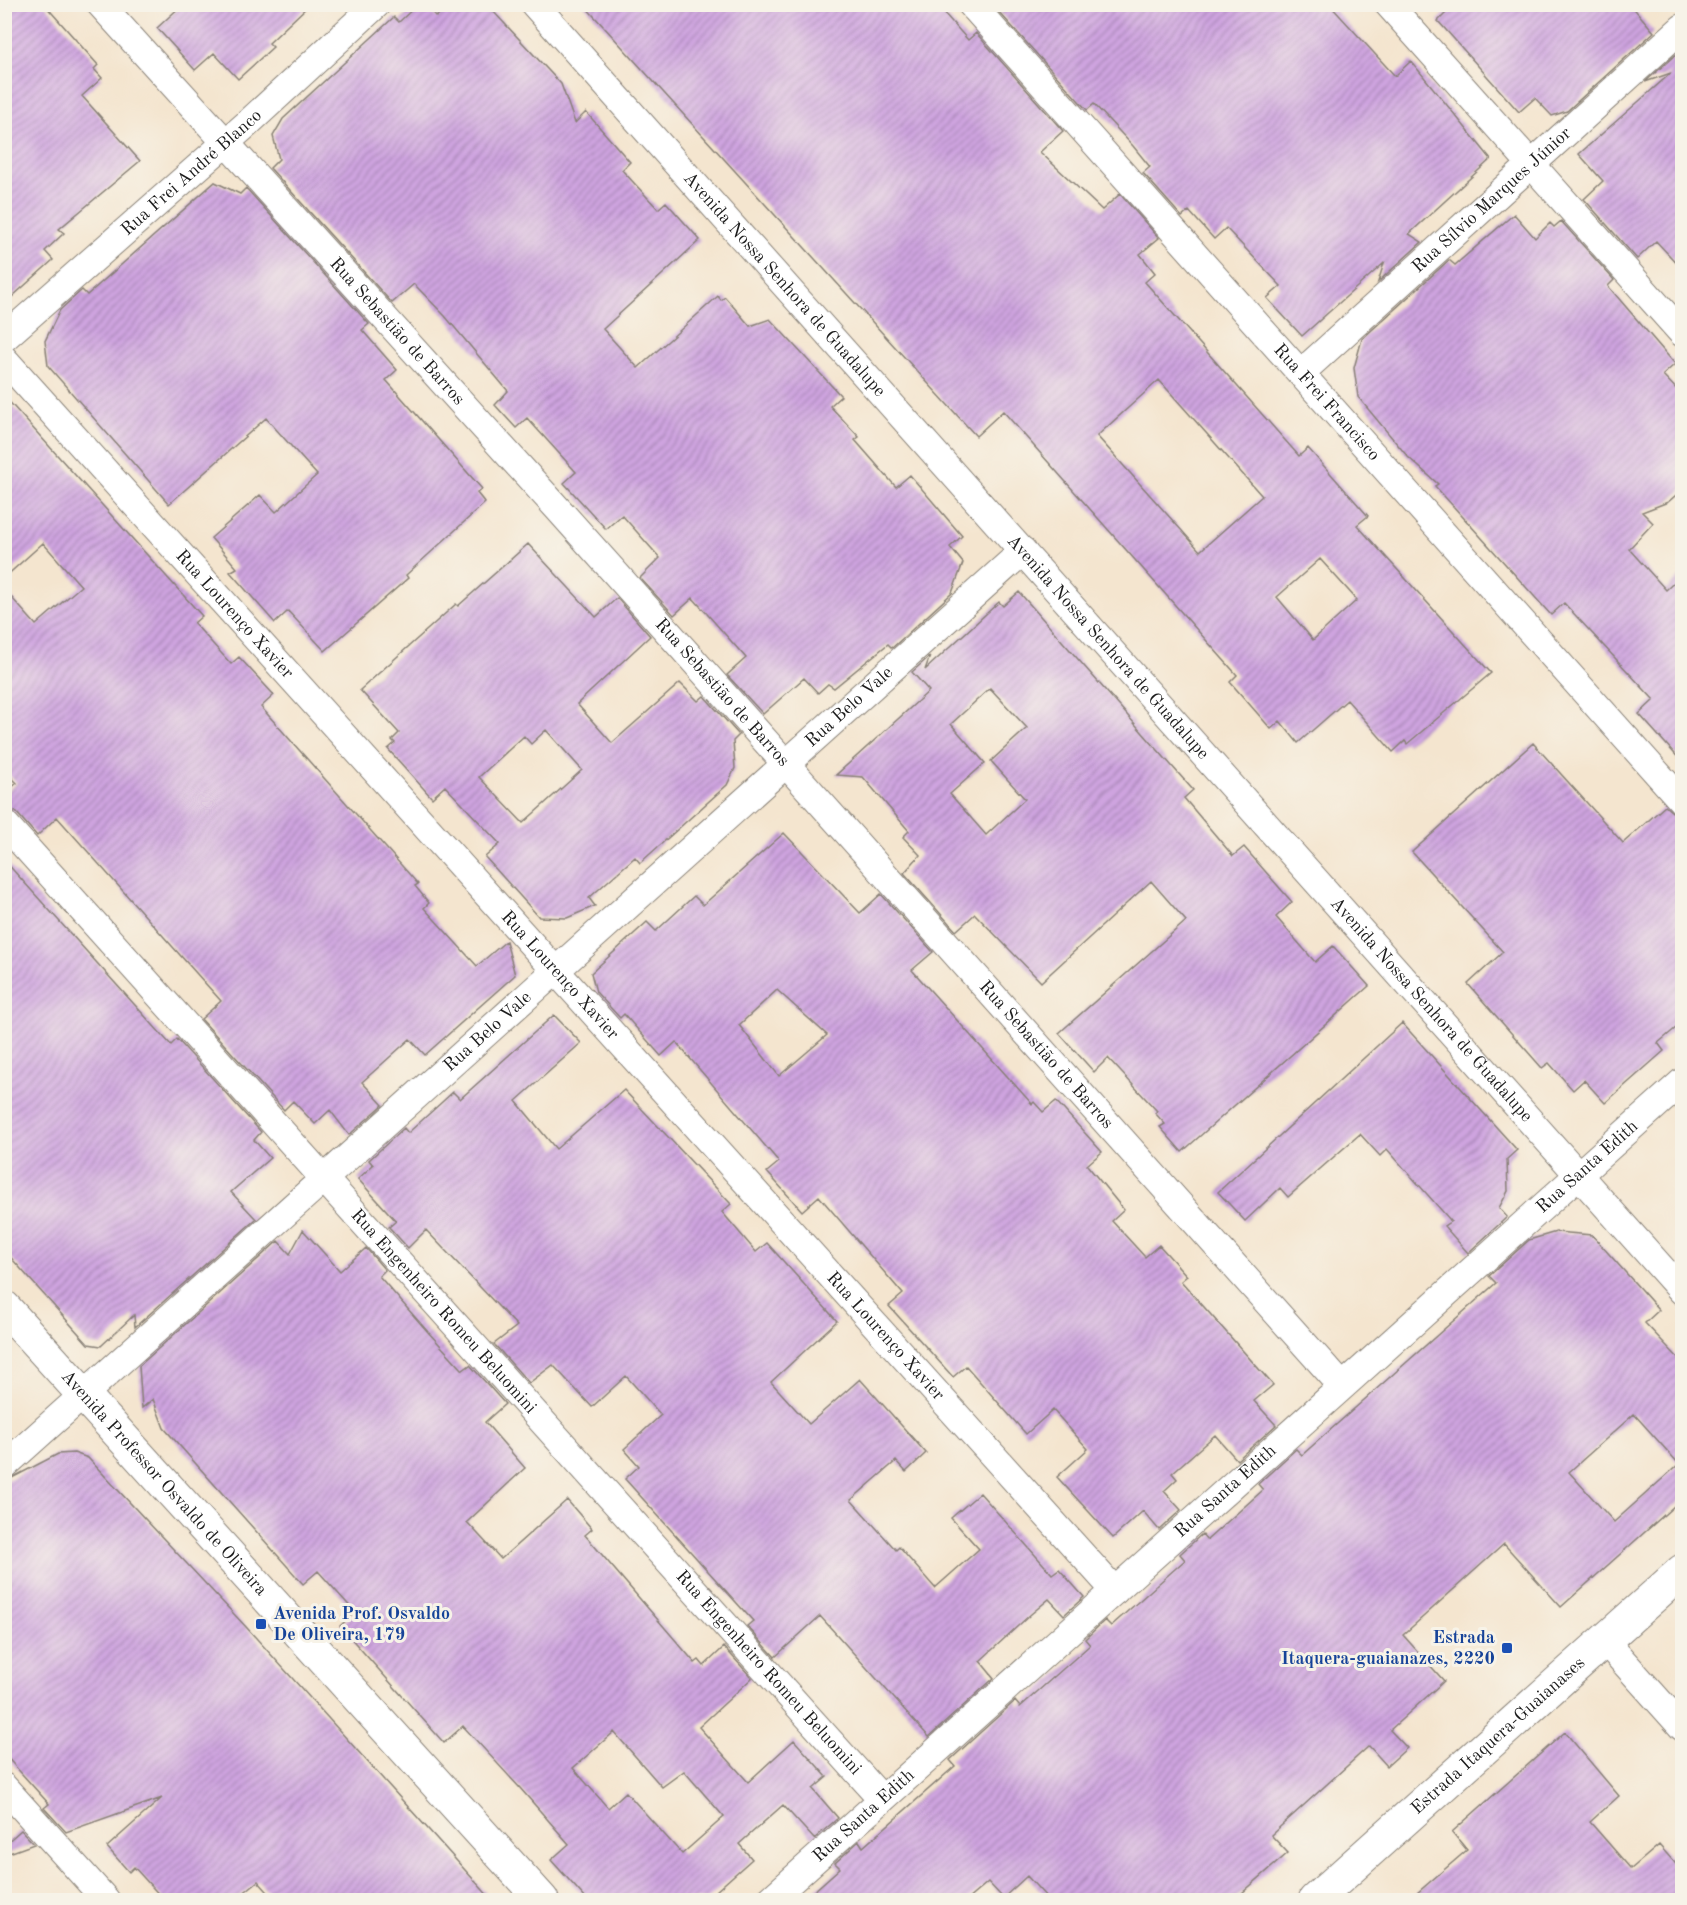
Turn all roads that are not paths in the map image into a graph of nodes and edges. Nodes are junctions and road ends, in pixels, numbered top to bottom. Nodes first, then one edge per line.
1 (100, 4) edge
2 (377, 4) edge
3 (534, 4) edge
4 (971, 4) edge
5 (1388, 4) edge
6 (1683, 28) edge
7 (226, 142) junction
8 (1531, 164) junction
9 (1683, 333) edge
10 (4, 338) edge
11 (4, 359) edge
12 (1302, 372) junction
13 (1023, 551) junction
14 (786, 764) junction
15 (1683, 801) edge
16 (4, 822) edge
17 (554, 972) junction
18 (1683, 1082) edge
19 (1579, 1176) junction
20 (322, 1179) junction
21 (1683, 1291) edge
22 (4, 1307) edge
23 (1342, 1386) junction
24 (84, 1395) junction
25 (4, 1466) edge
26 (1683, 1571) edge
27 (1115, 1591) junction
28 (1605, 1641) junction
29 (1683, 1727) edge
30 (4, 1787) edge
31 (882, 1799) junction
32 (106, 1900) edge
33 (542, 1900) edge
34 (770, 1900) edge
35 (1315, 1900) edge

1 - 7 street, Rua Sebastião de Barros
2 - 7 street, Rua Frei André Blanco
3 - 13 street, Avenida Nossa Senhora de Guadalupe
4 - 12 street, Rua Frei Francisco
5 - 8 street
6 - 8 street, Rua Sílvio Marques Júnior
7 - 10 street, Rua Frei André Blanco
7 - 14 street, Rua Sebastião de Barros
8 - 9 street
8 - 12 street, Rua Sílvio Marques Júnior
11 - 17 street, Rua Lourenço Xavier
12 - 15 street, Rua Frei Francisco
13 - 14 street, Rua Belo Vale
13 - 19 street, Avenida Nossa Senhora de Guadalupe
14 - 17 street, Rua Belo Vale
14 - 23 street, Rua Sebastião de Barros
16 - 20 street, Rua Engenheiro Romeu Beluomini
17 - 20 street, Rua Belo Vale
17 - 27 street, Rua Lourenço Xavier
18 - 19 street, Rua Santa Edith
19 - 21 street, Avenida Nossa Senhora de Guadalupe
19 - 23 street, Rua Santa Edith
20 - 24 street, Rua Belo Vale
20 - 31 street, Rua Engenheiro Romeu Beluomini
22 - 24 street, Avenida Professor Osvaldo de Oliveira
23 - 27 street, Rua Santa Edith
24 - 25 street, Rua Belo Vale
24 - 33 street, Avenida Professor Osvaldo de Oliveira
26 - 28 street, Estrada Itaquera-Guaianases
27 - 31 street, Rua Santa Edith
28 - 29 street
28 - 35 street, Estrada Itaquera-Guaianases
30 - 32 street
31 - 34 street, Rua Santa Edith

